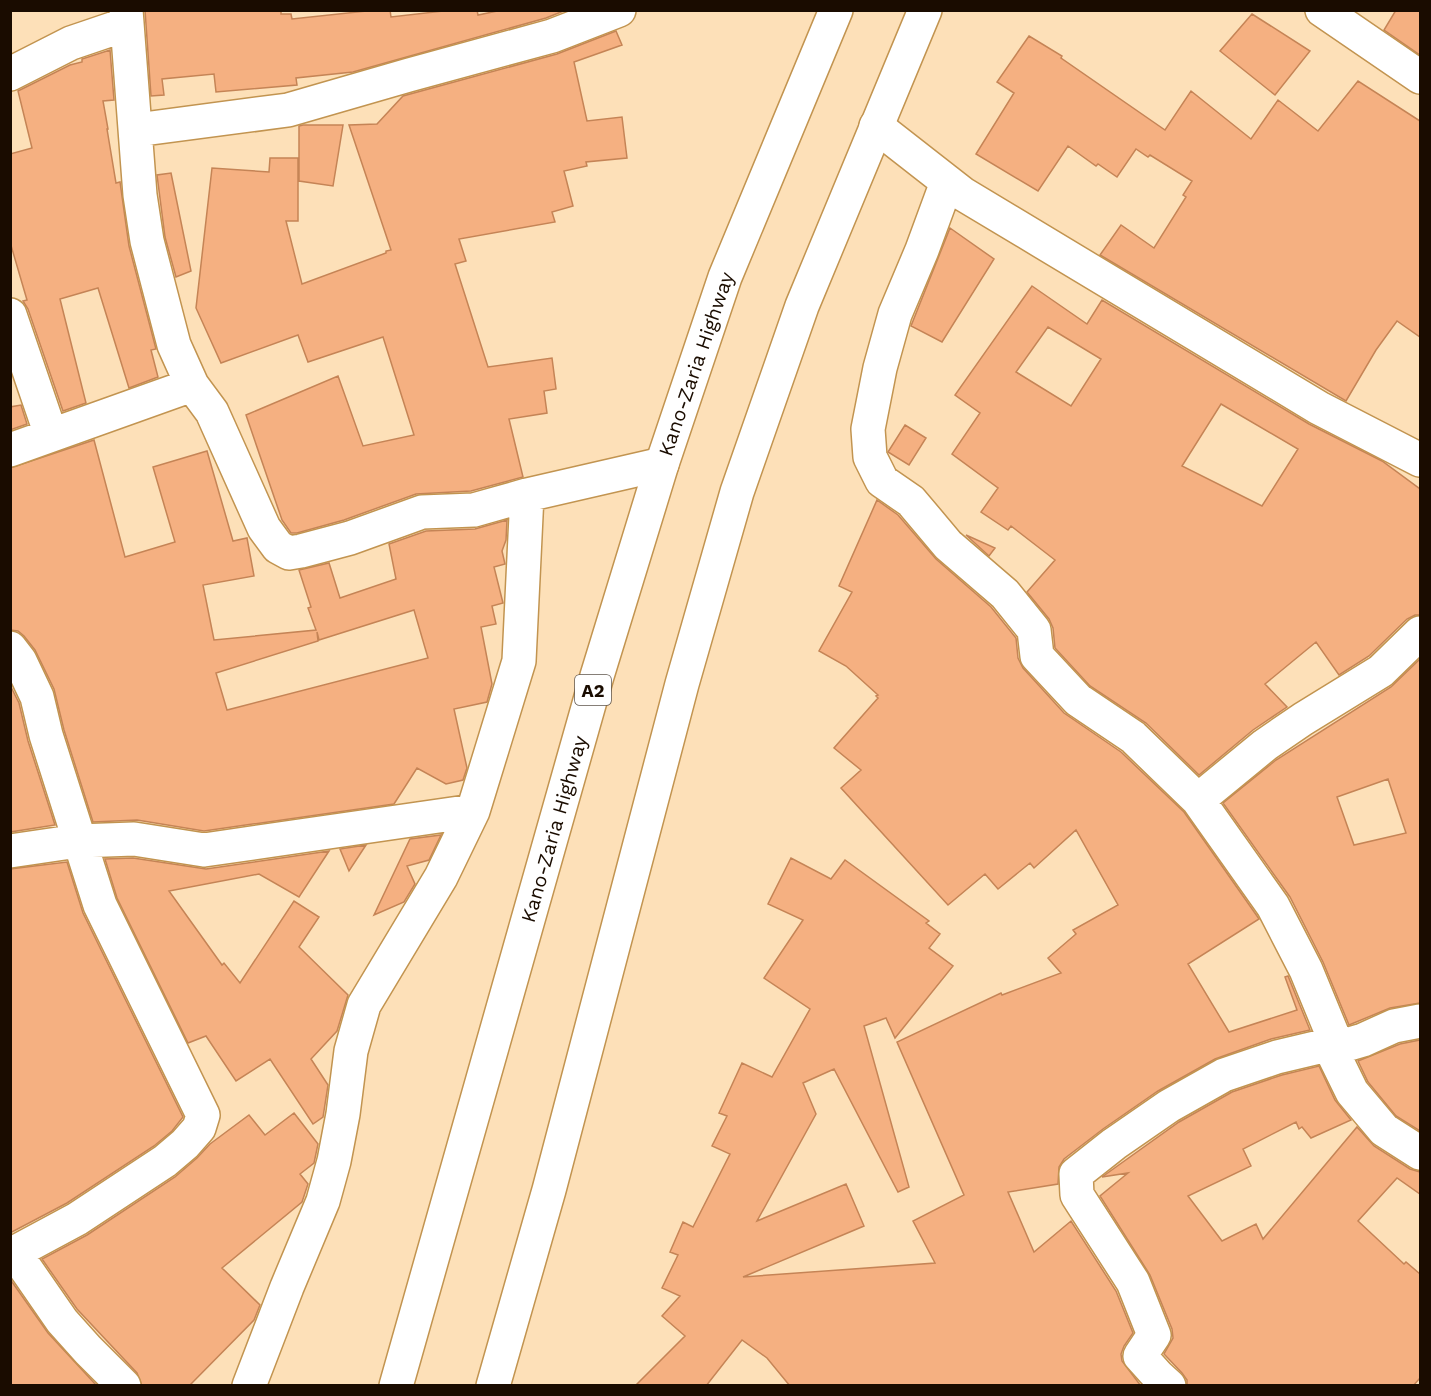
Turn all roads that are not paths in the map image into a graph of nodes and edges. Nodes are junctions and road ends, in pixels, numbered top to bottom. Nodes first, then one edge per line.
1 (619, 10) edge
2 (837, 10) edge
3 (924, 10) edge
4 (1322, 10) edge
5 (127, 17) edge
6 (10, 74) edge
7 (1420, 77) edge
8 (876, 126) junction
9 (136, 130) junction
10 (947, 182) junction
11 (10, 315) edge
12 (192, 385) junction
13 (51, 435) junction
14 (10, 450) edge
15 (1420, 460) edge
16 (662, 464) junction
17 (527, 495) junction
18 (1420, 633) edge
19 (10, 648) edge
20 (1198, 800) junction
21 (473, 811) junction
22 (78, 841) junction
23 (10, 851) edge
24 (1420, 1021) edge
25 (1332, 1044) junction
26 (1420, 1153) edge
27 (13, 1254) edge
28 (124, 1386) edge
29 (249, 1386) edge
30 (396, 1386) edge
31 (493, 1386) edge
32 (1169, 1386) edge

1 - 9 main road
2 - 16 main road, Kano-Zaria Highway / A2
3 - 8 main road
4 - 7 main road
5 - 6 main road
5 - 9 main road
8 - 10 main road
8 - 31 main road
9 - 12 main road
10 - 15 main road
10 - 20 main road
11 - 13 main road
12 - 13 main road
12 - 17 main road
13 - 14 main road
16 - 17 main road
16 - 30 main road, Kano-Zaria Highway / A2
17 - 21 main road
18 - 20 main road
19 - 22 main road
20 - 25 main road
21 - 22 main road
21 - 29 main road
22 - 23 main road
22 - 27 main road
24 - 25 main road
25 - 26 main road
25 - 32 main road
27 - 28 main road

